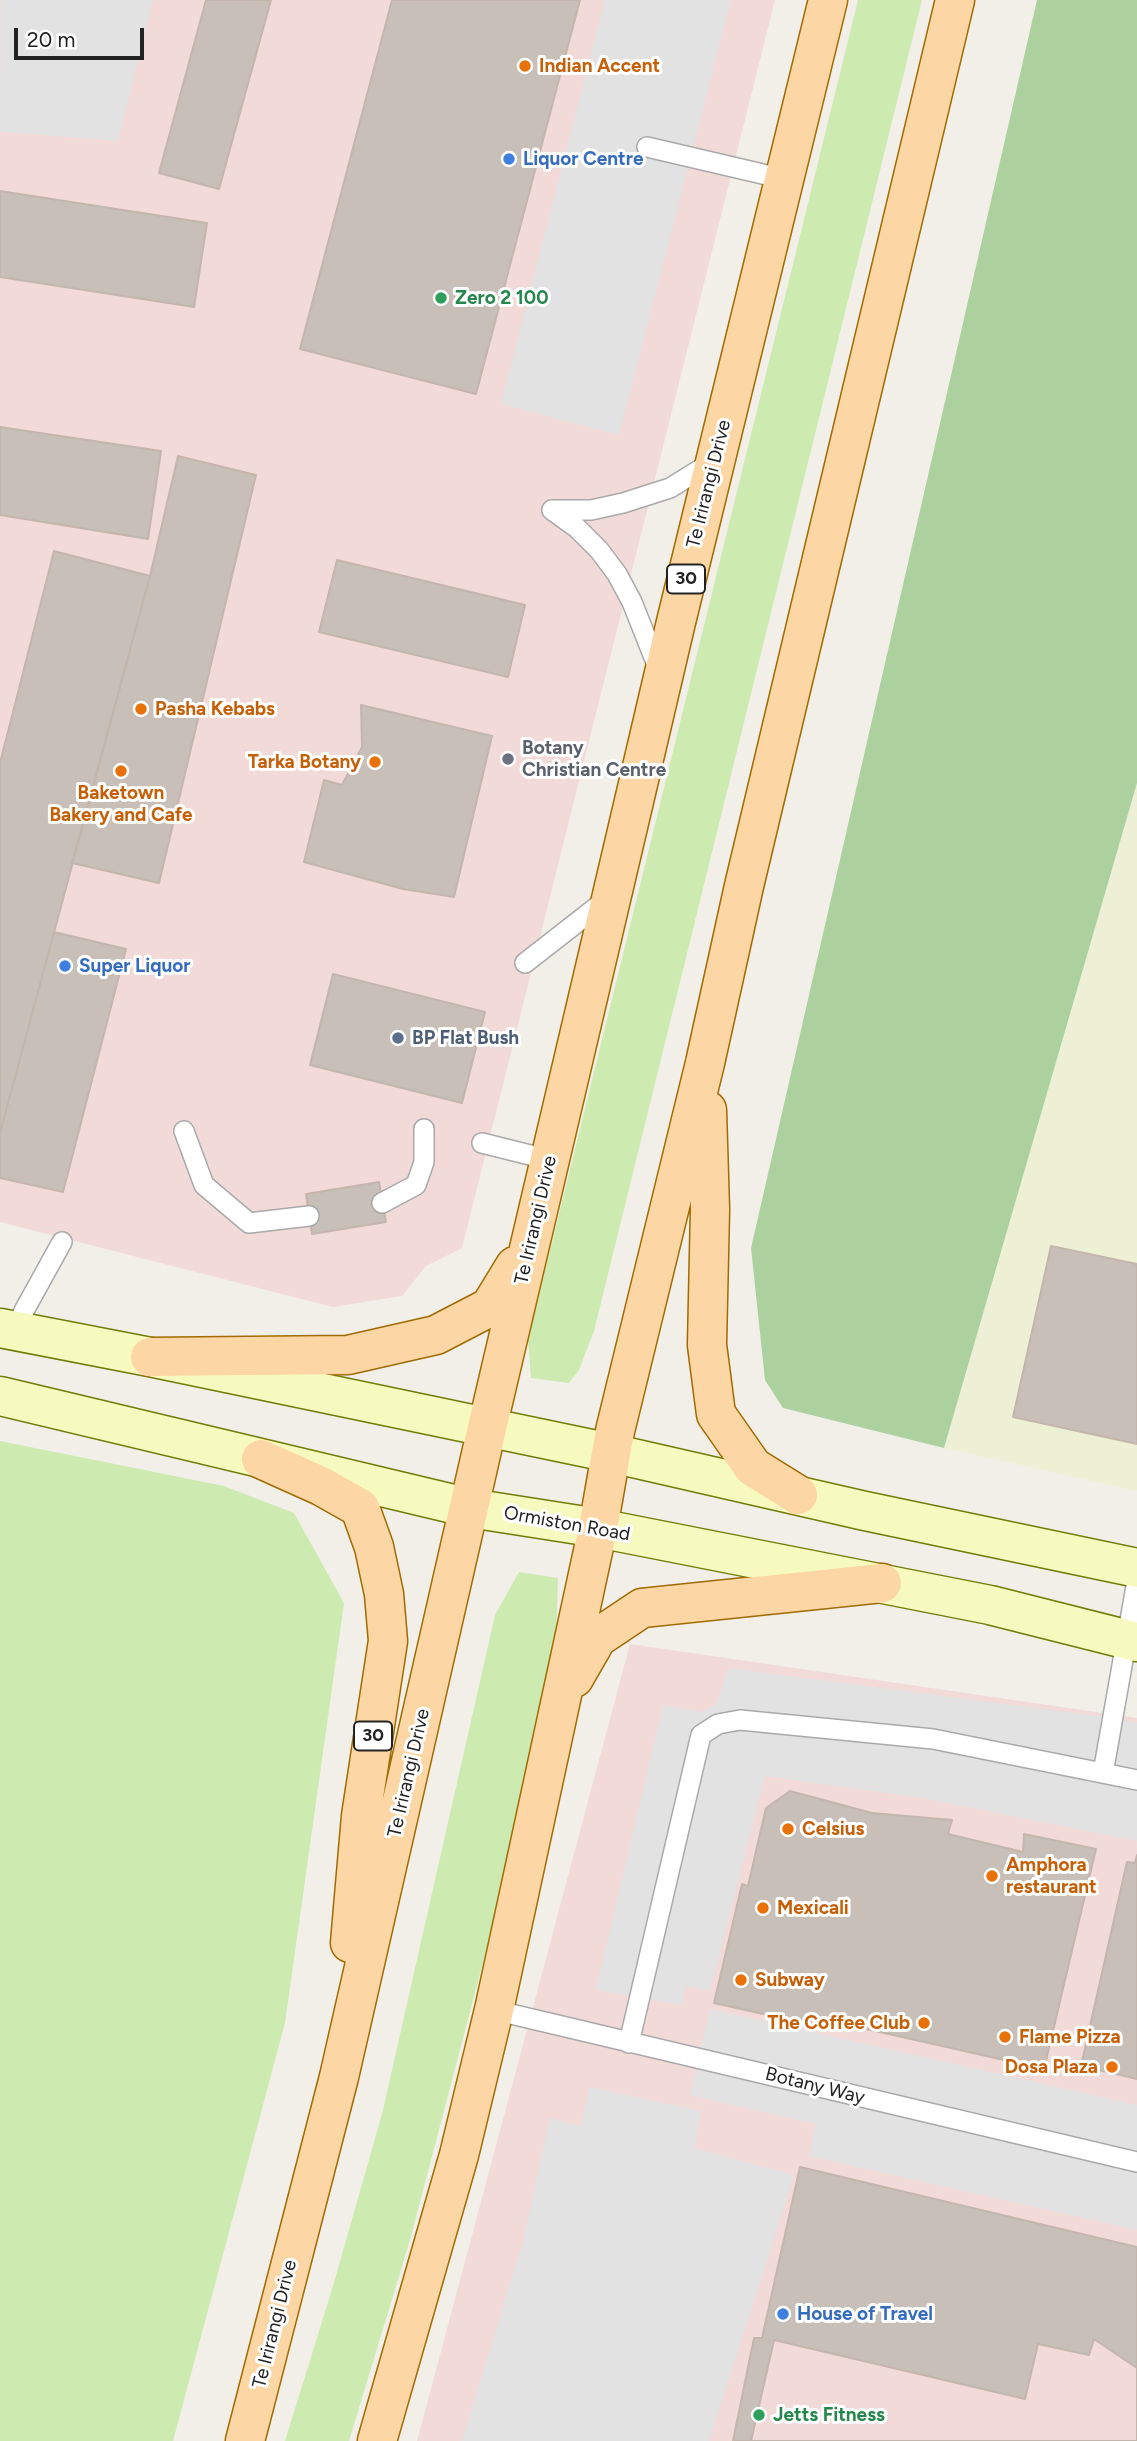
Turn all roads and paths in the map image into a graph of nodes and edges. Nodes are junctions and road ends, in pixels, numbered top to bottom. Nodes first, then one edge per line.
1 (828, 0) edge
2 (955, 0) edge
3 (647, 147) dead end
4 (784, 179) junction
5 (714, 460) junction
6 (663, 681) junction
7 (612, 895) junction
8 (525, 963) dead end
9 (705, 1063) junction
10 (424, 1129) dead end
11 (184, 1131) dead end
12 (482, 1143) dead end
13 (550, 1160) junction
14 (382, 1203) dead end
15 (309, 1216) dead end
16 (531, 1239) junction
17 (62, 1242) dead end
18 (8, 1330) edge
19 (150, 1357) junction
20 (0, 1396) edge
21 (487, 1428) junction
22 (611, 1453) junction
23 (261, 1459) junction
24 (798, 1495) junction
25 (470, 1508) junction
26 (598, 1528) junction
27 (1137, 1569) edge
28 (1137, 1581) edge
29 (882, 1583) junction
30 (1131, 1641) edge
31 (562, 1699) junction
32 (1103, 1773) junction
33 (1137, 1780) edge
34 (494, 2010) junction
35 (629, 2043) junction
36 (339, 2077) junction
37 (1137, 2162) edge
38 (245, 2441) edge
39 (377, 2441) edge

1 - 4 main road, Te Irirangi Drive / 30
2 - 9 main road
3 - 4 lane
4 - 5 main road, Te Irirangi Drive / 30
5 - 6 main road, Te Irirangi Drive / 30
5 - 6 lane
6 - 7 main road, Te Irirangi Drive / 30
7 - 8 lane
7 - 13 main road, Te Irirangi Drive / 30
9 - 22 main road
9 - 24 main road
10 - 14 lane
11 - 15 lane
12 - 13 lane
13 - 16 main road, Te Irirangi Drive / 30
16 - 19 main road
16 - 21 main road, Te Irirangi Drive / 30
17 - 18 lane
18 - 19 main road
19 - 21 main road
20 - 23 main road, Ormiston Road
21 - 22 main road
21 - 25 main road, Te Irirangi Drive / 30
22 - 24 main road
22 - 26 main road
23 - 25 main road, Ormiston Road
23 - 36 main road, 30
24 - 27 main road
25 - 26 main road, Ormiston Road
25 - 36 main road, Te Irirangi Drive / 30
26 - 29 main road, Ormiston Road
26 - 31 main road
28 - 30 lane
29 - 30 main road, Ormiston Road
29 - 31 main road
30 - 32 lane
31 - 34 main road
32 - 33 lane
32 - 35 lane
34 - 35 lane, Botany Way
34 - 39 main road
35 - 37 lane, Botany Way
36 - 38 main road, Te Irirangi Drive / 30

